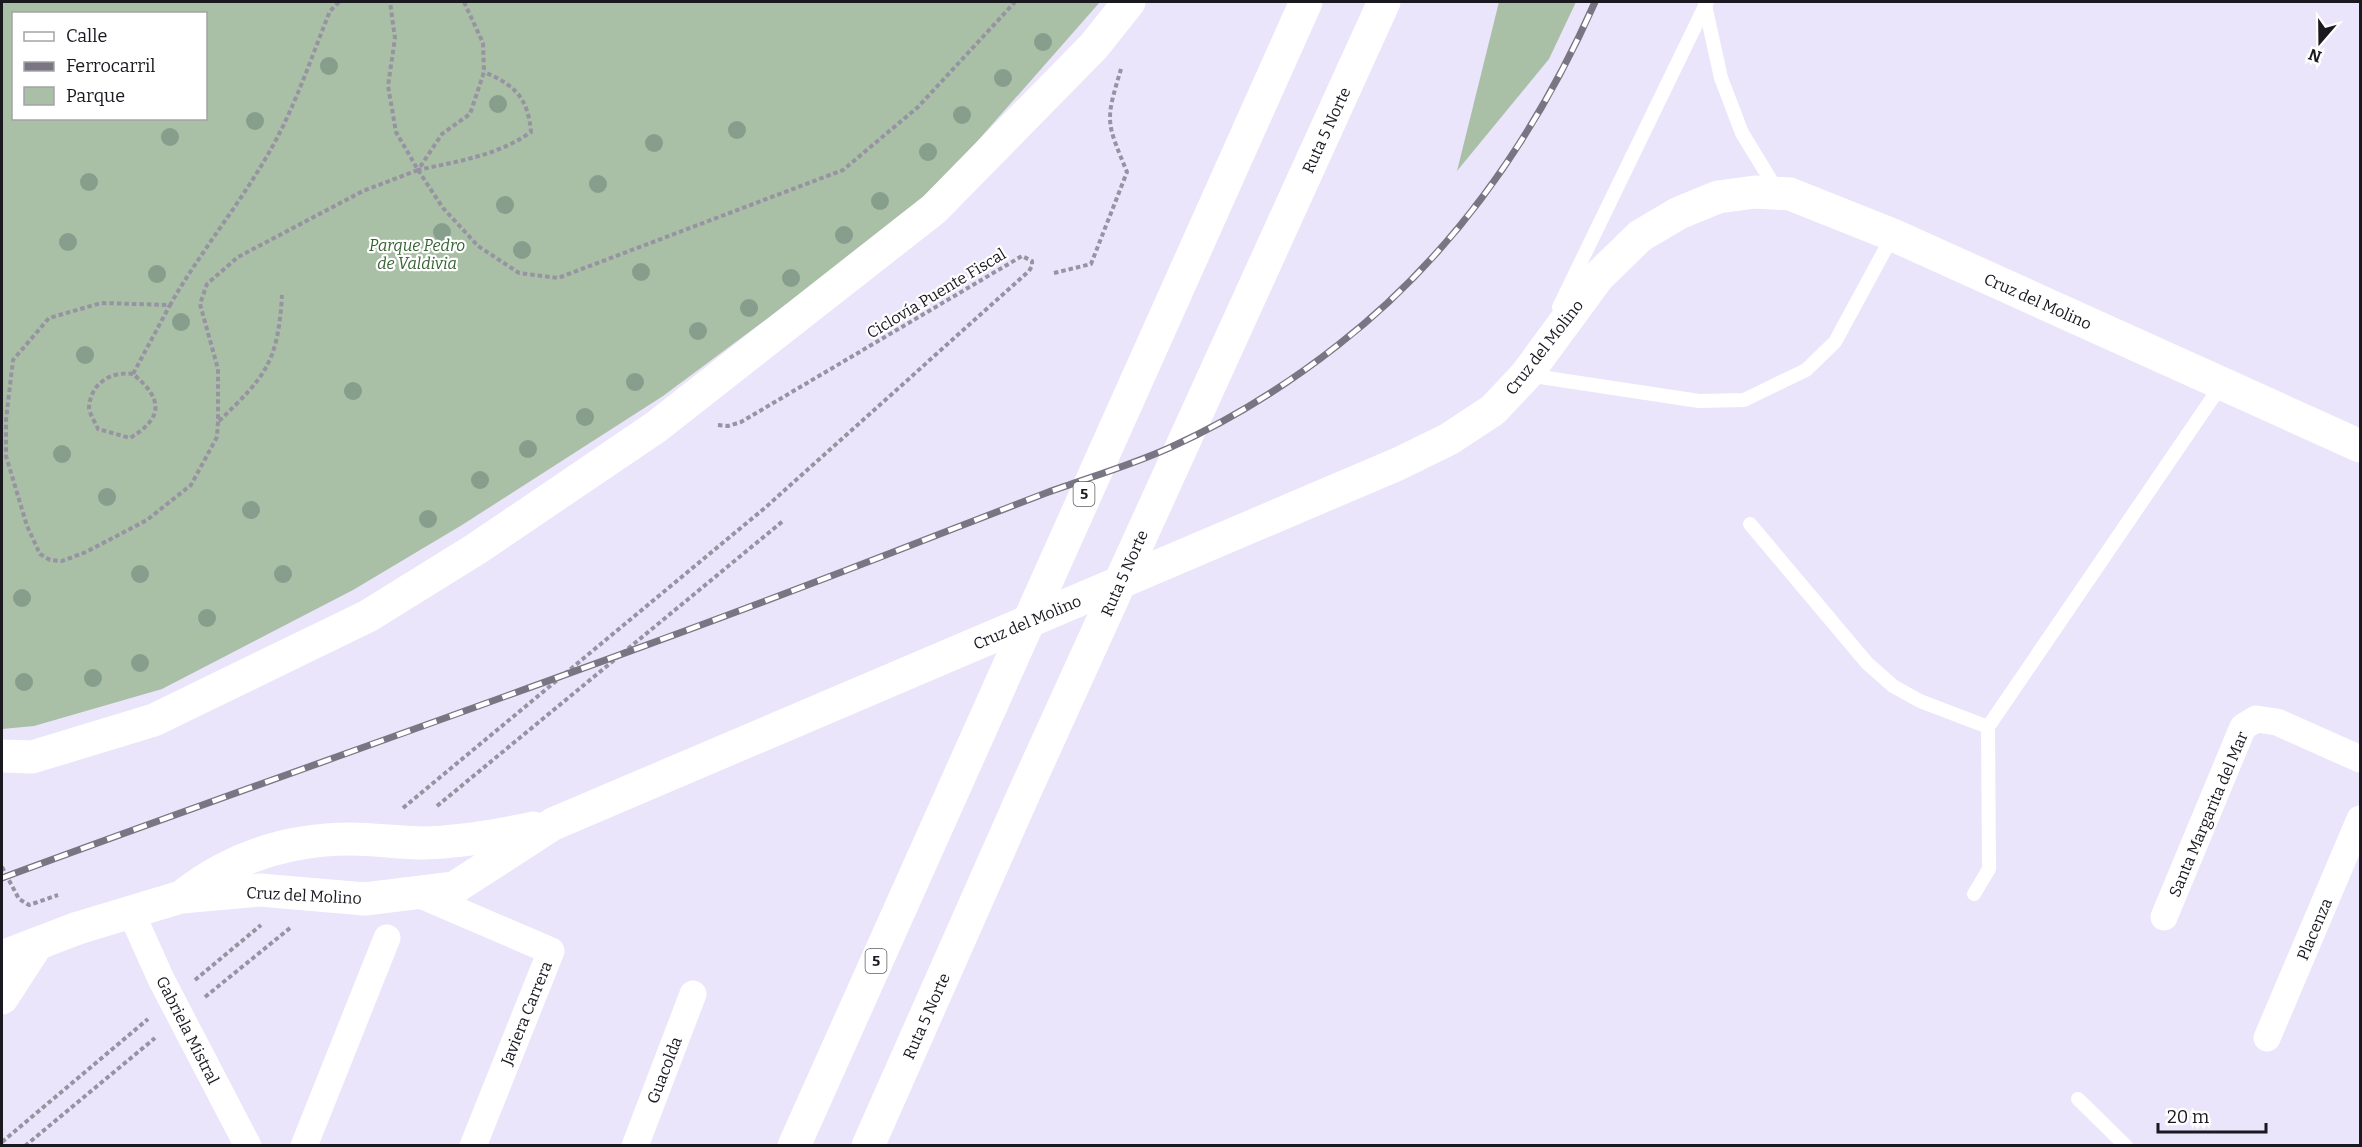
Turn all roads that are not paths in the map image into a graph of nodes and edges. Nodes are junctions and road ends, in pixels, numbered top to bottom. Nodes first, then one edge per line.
1 (1129, 2) edge
2 (1306, 2) edge
3 (1384, 2) edge
4 (1706, 3) edge
5 (1779, 194) junction
6 (1893, 235) junction
7 (1526, 375) junction
8 (2222, 384) junction
9 (2361, 446) edge
10 (1750, 524) dead end
11 (1988, 727) junction
12 (2, 756) edge
13 (2361, 759) edge
14 (2361, 819) edge
15 (553, 824) junction
16 (416, 893) junction
17 (1974, 894) dead end
18 (181, 897) junction
19 (130, 912) junction
20 (2164, 917) dead end
21 (387, 938) dead end
22 (37, 944) junction
23 (2, 957) edge
24 (693, 994) dead end
25 (2, 998) edge
26 (2267, 1038) dead end
27 (2078, 1100) dead end
28 (248, 1146) edge
29 (304, 1146) edge
30 (473, 1146) edge
31 (635, 1146) edge
32 (794, 1146) edge
33 (868, 1146) edge
34 (2126, 1146) edge

1 - 12 main road
2 - 32 main road, 5
3 - 33 main road, Ruta 5 Norte
4 - 5 lane
4 - 7 lane
5 - 6 main road, Cruz del Molino
5 - 7 main road, Cruz del Molino
6 - 7 lane
6 - 8 main road, Cruz del Molino
7 - 15 main road, Cruz del Molino
8 - 9 main road, Cruz del Molino
8 - 11 lane
10 - 11 lane
11 - 17 lane
13 - 20 street, Santa Margarita del Mar
14 - 26 street, Placenza
15 - 16 main road, Cruz del Molino
15 - 18 main road, Cruz del Molino
16 - 18 main road, Cruz del Molino
16 - 30 street, Javiera Carrera
18 - 19 main road, Cruz del Molino
19 - 22 main road, Cruz del Molino
19 - 28 street, Gabriela Mistral
21 - 29 street
22 - 23 main road, Cruz del Molino
22 - 25 main road
24 - 31 street, Guacolda
27 - 34 lane

